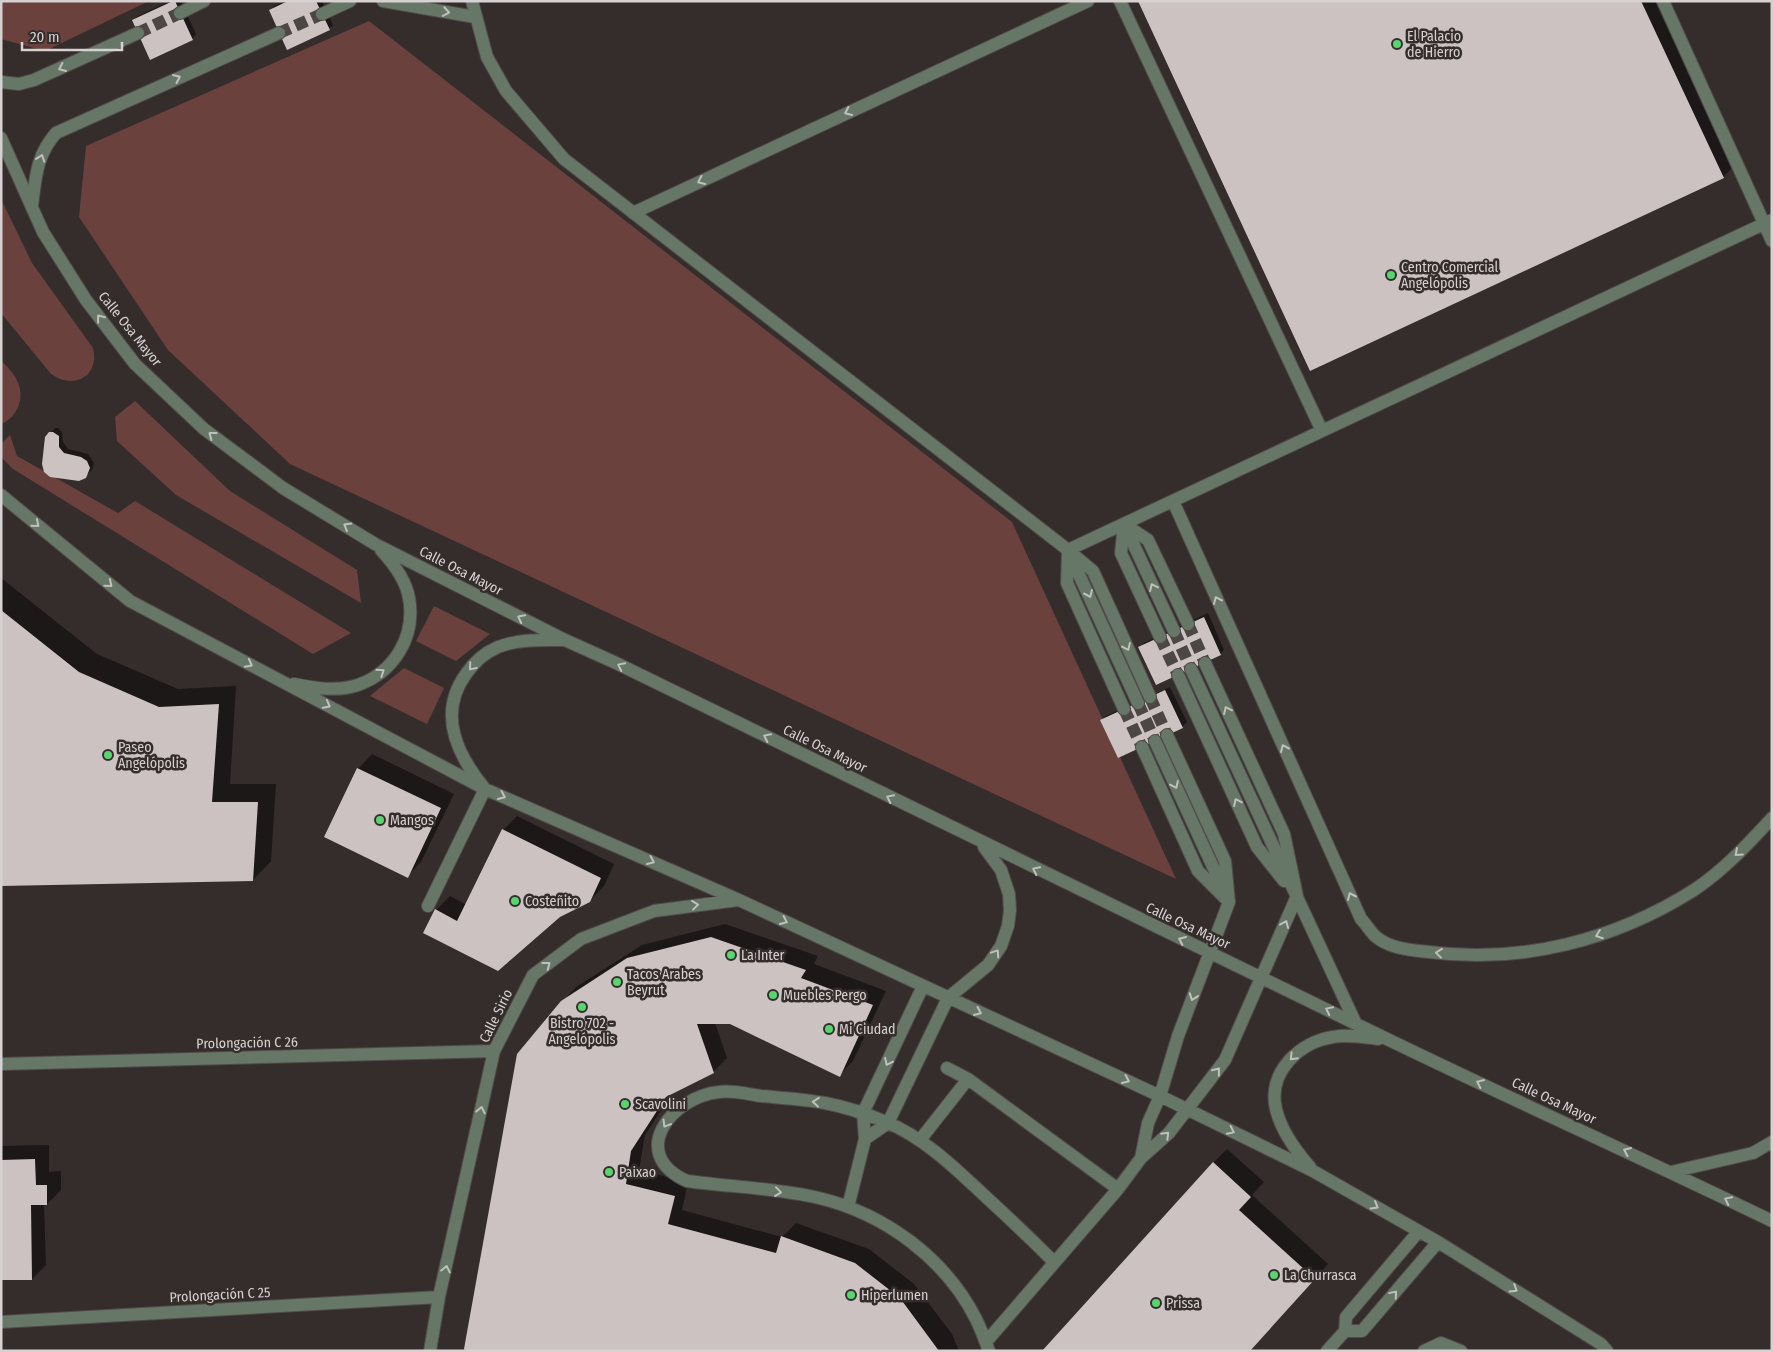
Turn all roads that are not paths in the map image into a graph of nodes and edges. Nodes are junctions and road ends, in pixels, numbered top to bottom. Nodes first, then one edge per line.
1 (204, 1) edge
2 (350, 1) edge
3 (383, 1) edge
4 (472, 1) edge
5 (1088, 1) edge
6 (1120, 1) edge
7 (1663, 1) edge
8 (180, 13) tunnel mouth
9 (322, 14) tunnel mouth
10 (475, 17) junction
11 (138, 33) tunnel mouth
12 (279, 33) tunnel mouth
13 (1, 82) edge
14 (1, 138) edge
15 (32, 205) junction
16 (633, 213) junction
17 (1768, 222) edge
18 (1772, 241) edge
19 (1322, 431) junction
20 (1, 495) edge
21 (1173, 501) junction
22 (1124, 524) junction
23 (376, 544) junction
24 (1068, 550) junction
25 (1188, 624) tunnel mouth
26 (1174, 631) tunnel mouth
27 (1160, 637) tunnel mouth
28 (565, 640) junction
29 (1205, 662) tunnel mouth
30 (1191, 669) tunnel mouth
31 (1178, 675) tunnel mouth
32 (284, 683) junction
33 (1150, 697) tunnel mouth
34 (1138, 703) tunnel mouth
35 (1124, 709) tunnel mouth
36 (1167, 735) tunnel mouth
37 (1155, 741) tunnel mouth
38 (1142, 747) tunnel mouth
39 (485, 789) junction
40 (1772, 818) edge
41 (981, 843) junction
42 (1297, 896) junction
43 (739, 900) junction
44 (1229, 902) junction
45 (428, 906) dead end
46 (1209, 953) junction
47 (1262, 977) junction
48 (923, 986) junction
49 (948, 998) junction
50 (1356, 1024) junction
51 (1388, 1040) junction
52 (494, 1051) junction
53 (1, 1064) edge
54 (947, 1068) dead end
55 (968, 1079) junction
56 (1160, 1096) junction
57 (1187, 1109) junction
58 (863, 1113) junction
59 (888, 1123) junction
60 (865, 1138) junction
61 (920, 1140) junction
62 (1772, 1142) edge
63 (1141, 1158) junction
64 (1313, 1171) junction
65 (1671, 1172) junction
66 (1118, 1189) junction
67 (848, 1207) junction
68 (1772, 1221) edge
69 (1419, 1231) junction
70 (1438, 1242) junction
71 (1054, 1262) junction
72 (440, 1297) junction
73 (1, 1322) edge
74 (1345, 1331) junction
75 (987, 1346) edge
76 (430, 1351) edge
77 (1327, 1351) edge
78 (1424, 1351) edge
79 (1460, 1351) edge
80 (1607, 1351) edge

1 - 8 street
2 - 9 street
3 -> 10 street
4 - 10 street
5 -> 16 street
6 - 19 street
7 - 17 street
10 - 16 street
11 -> 13 street
15 -> 12 street
14 - 15 street, Calle Osa Mayor
23 -> 15 street, Calle Osa Mayor
16 - 24 street
17 - 18 street
17 - 19 street
19 - 21 street
20 -> 32 street
21 - 22 street
40 -> 21 street
22 - 24 street
22 - 25 street
26 -> 22 street
22 - 27 street
28 -> 23 street, Calle Osa Mayor
32 -> 23 street
24 -> 33 street
24 -> 34 street
24 - 35 street
28 -> 39 street
41 -> 28 street, Calle Osa Mayor
42 -> 29 street
30 - 42 street
42 -> 31 street
32 -> 39 street
36 - 44 street
37 -> 44 street
38 - 44 street
39 -> 43 street
39 - 45 street
46 -> 41 street, Calle Osa Mayor
49 -> 41 street
47 -> 42 street
42 - 50 street
43 -> 48 street
52 -> 43 street, Calle Sirio
44 - 46 street
46 - 47 street, Calle Osa Mayor
46 -> 56 street
50 -> 47 street, Calle Osa Mayor
57 -> 47 street
48 - 49 street
48 -> 58 street
49 -> 56 street
49 - 59 street
50 - 51 street, Calle Osa Mayor
51 -> 64 street
65 -> 51 street, Calle Osa Mayor
52 - 53 street, Prolongación C 26
72 -> 52 street, Calle Sirio
54 - 55 street
55 - 61 street
55 - 66 street
56 - 57 street
56 - 63 street
63 -> 57 street
57 -> 64 street
58 - 59 street
58 - 60 street
58 -> 67 street
59 - 60 street
59 - 61 street
60 - 67 street
61 - 71 street
62 - 65 street
63 - 66 street
64 -> 69 street
68 -> 65 street, Calle Osa Mayor
66 - 71 street
67 - 75 street
69 - 70 street
69 - 74 street
74 -> 70 street
70 -> 80 street
71 - 75 street
72 - 73 street, Prolongación C 25
72 - 76 street, Calle Sirio
74 - 77 street
78 - 79 street

